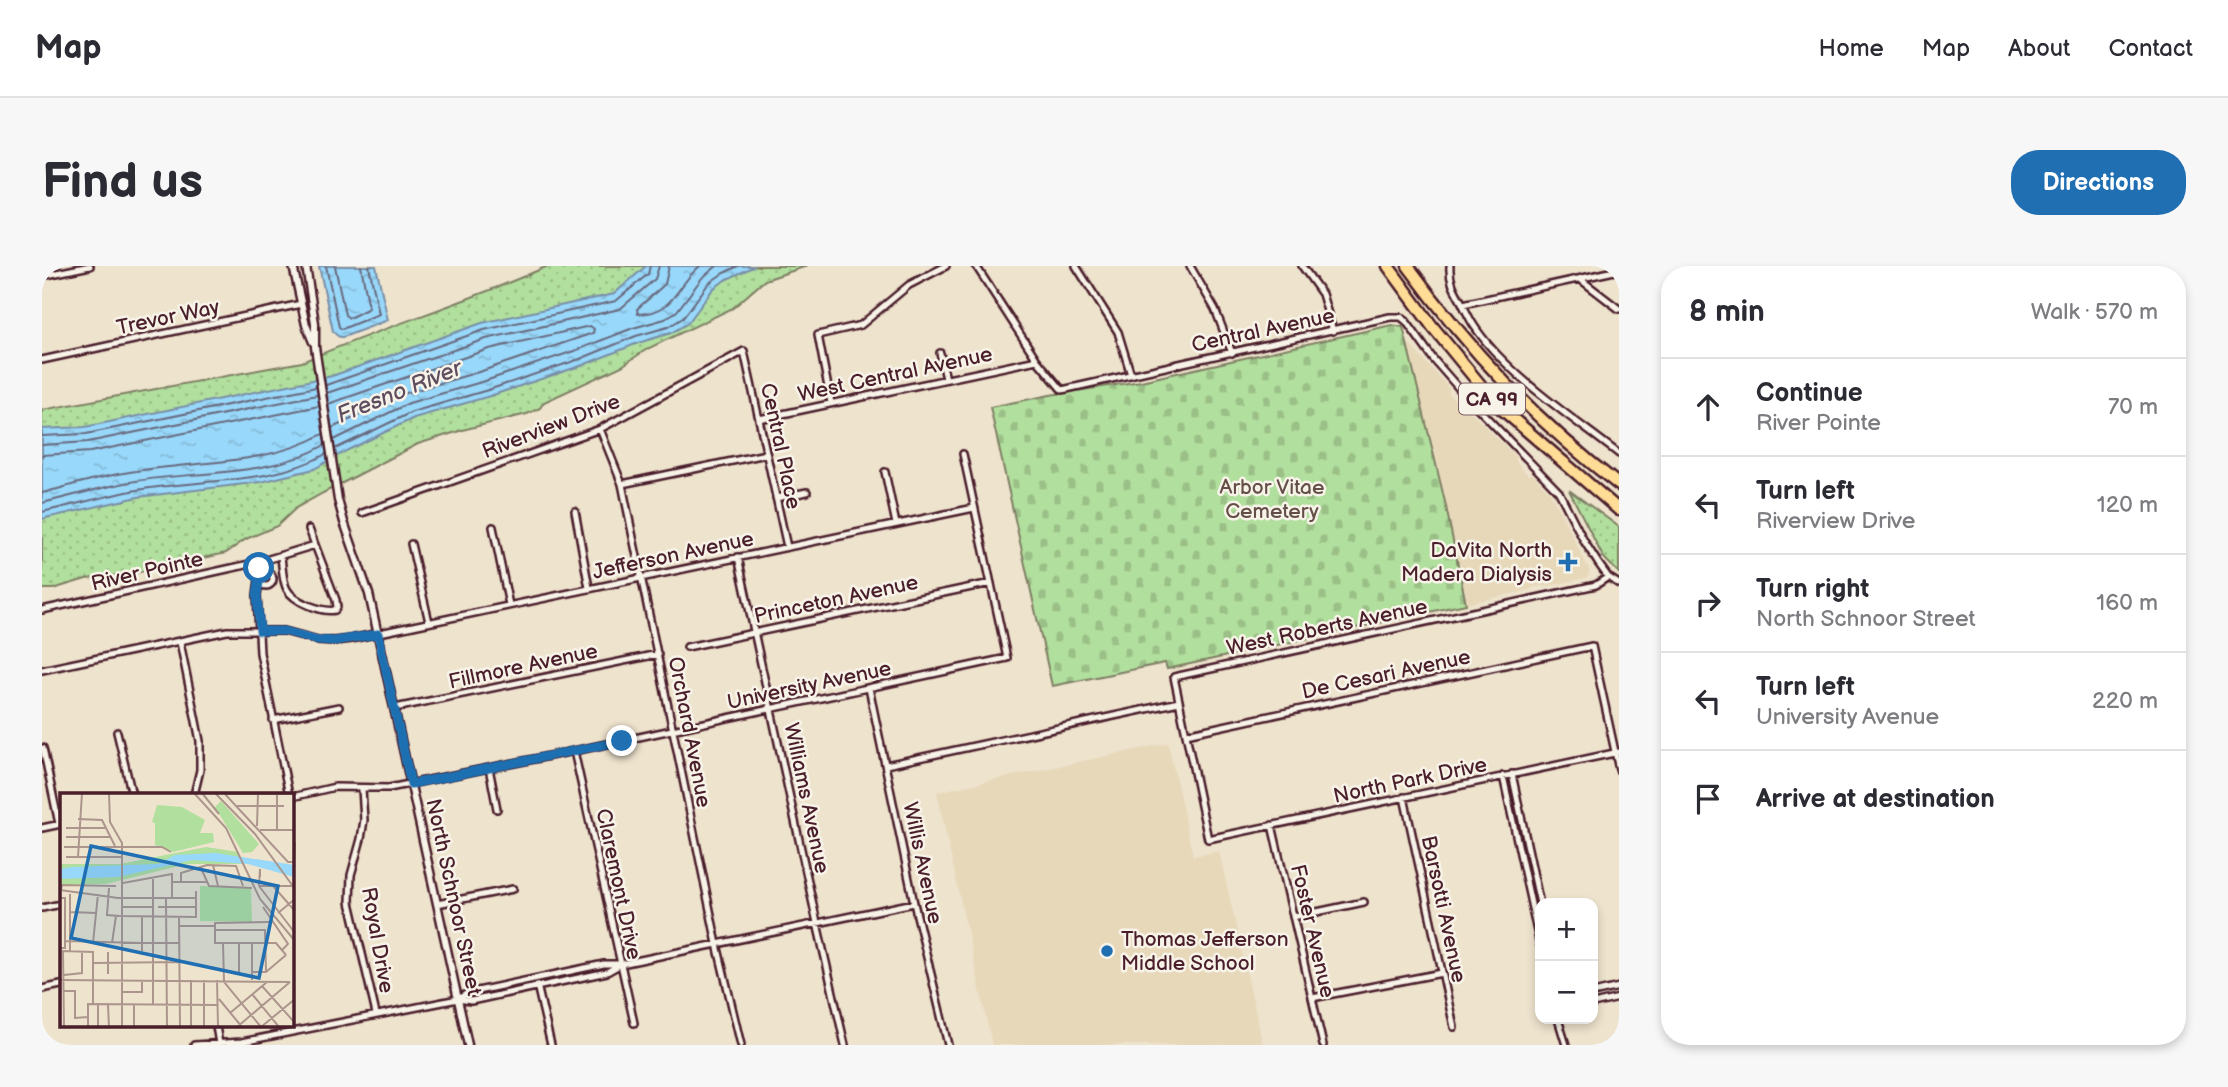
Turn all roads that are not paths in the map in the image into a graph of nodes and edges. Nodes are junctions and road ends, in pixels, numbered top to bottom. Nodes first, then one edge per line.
1 (90, 266) edge
2 (293, 266) edge
3 (306, 266) edge
4 (946, 266) edge
5 (976, 266) edge
6 (1076, 266) edge
7 (1189, 266) edge
8 (1302, 266) edge
9 (1388, 266) edge
10 (1408, 266) edge
11 (1451, 266) edge
12 (1619, 271) edge
13 (42, 276) edge
14 (1580, 279) junction
15 (301, 304) junction
16 (1463, 304) junction
17 (1619, 309) edge
18 (1333, 331) junction
19 (314, 347) junction
20 (744, 351) joint
21 (1232, 353) junction
22 (940, 354) dead end
23 (42, 360) edge
24 (1037, 360) junction
25 (1131, 375) junction
26 (946, 379) junction
27 (831, 403) junction
28 (759, 419) junction
29 (600, 429) junction
30 (766, 454) junction
31 (963, 454) dead end
32 (1619, 454) edge
33 (885, 472) dead end
34 (622, 484) junction
35 (1619, 485) edge
36 (807, 492) dead end
37 (776, 498) junction
38 (974, 508) junction
39 (575, 510) dead end
40 (1619, 510) edge
41 (362, 513) dead end
42 (896, 524) junction
43 (493, 527) dead end
44 (309, 529) dead end
45 (411, 544) dead end
46 (315, 545) junction
47 (787, 547) junction
48 (281, 556) junction
49 (738, 557) junction
50 (272, 558) junction
51 (259, 562) junction
52 (272, 574) junction
53 (1608, 576) junction
54 (260, 577) junction
55 (642, 578) junction
56 (991, 583) junction
57 (1619, 584) edge
58 (265, 586) junction
59 (589, 588) junction
60 (258, 600) junction
61 (509, 605) junction
62 (42, 610) edge
63 (429, 622) junction
64 (260, 631) junction
65 (755, 632) junction
66 (378, 634) junction
67 (180, 642) junction
68 (687, 647) dead end
69 (658, 654) junction
70 (42, 670) edge
71 (869, 688) junction
72 (1179, 702) junction
73 (339, 707) dead end
74 (394, 708) junction
75 (772, 709) junction
76 (273, 720) junction
77 (672, 730) junction
78 (117, 732) dead end
79 (1186, 734) junction
80 (43, 748) edge
81 (574, 751) junction
82 (1617, 752) edge
83 (886, 765) junction
84 (489, 768) junction
85 (1619, 770) edge
86 (1512, 775) junction
87 (1503, 776) junction
88 (411, 784) junction
89 (362, 789) junction
90 (132, 793) edge
91 (194, 793) edge
92 (290, 793) edge
93 (294, 795) edge
94 (1404, 797) junction
95 (497, 808) dead end
96 (60, 824) edge
97 (1272, 825) junction
98 (42, 828) edge
99 (513, 888) dead end
100 (1539, 898) edge
101 (1364, 902) dead end
102 (914, 903) junction
103 (60, 904) edge
104 (437, 904) junction
105 (42, 908) edge
106 (1293, 917) junction
107 (817, 923) junction
108 (1535, 923) edge
109 (717, 944) junction
110 (621, 964) junction
111 (1442, 973) junction
112 (536, 978) junction
113 (60, 985) edge
114 (538, 987) junction
115 (1619, 987) edge
116 (42, 989) edge
117 (1598, 992) edge
118 (1312, 998) junction
119 (1619, 998) edge
120 (458, 999) junction
121 (1598, 1003) edge
122 (376, 1014) junction
123 (634, 1023) dead end
124 (1562, 1024) edge
125 (1454, 1027) dead end
126 (219, 1044) edge
127 (194, 1045) edge
128 (468, 1045) edge
129 (551, 1045) edge
130 (741, 1045) edge
131 (845, 1045) edge
132 (948, 1045) edge
133 (1323, 1045) edge
134 (1566, 1045) edge

1 - 13 street
2 - 15 street, North Schnoor Street
3 - 19 street, North Schnoor Street
4 - 27 street
5 - 24 street
6 - 25 street
7 - 21 street
8 - 18 street
9 - 40 highway, CA 99
10 - 35 highway, CA 99
11 - 16 street
12 - 14 street
14 - 16 street
14 - 17 street
15 - 19 street, North Schnoor Street
15 - 23 street, Trevor Way
16 - 32 street
18 - 21 street, Central Avenue
18 - 53 street, Central Avenue
19 - 66 street, North Schnoor Street
20 - 28 street, Central Place
20 - 29 street, Riverview Drive
21 - 25 street, Central Avenue
22 - 26 street
24 - 25 street
24 - 26 street, West Central Avenue
26 - 27 street, West Central Avenue
27 - 28 street, West Central Avenue
28 - 30 street, Central Place
29 - 34 street, Orchard Avenue
29 - 41 street, Riverview Drive
30 - 34 street
30 - 37 street, Central Place
31 - 38 street
33 - 42 street
34 - 55 street, Orchard Avenue
36 - 37 street
37 - 47 street, Central Place
38 - 42 street, Jefferson Avenue
38 - 56 street
39 - 59 street
42 - 47 street, Jefferson Avenue
43 - 61 street
44 - 46 street
45 - 63 street
46 - 48 street, River Pointe
46 - 48 street
47 - 49 street, Jefferson Avenue
48 - 50 street, River Pointe
49 - 55 street, Jefferson Avenue
49 - 65 street, Williams Avenue
50 - 51 street, River Pointe
50 - 52 street
51 - 54 street
51 - 62 street, River Pointe
52 - 54 street
52 - 58 street
53 - 57 street
53 - 72 street, West Roberts Avenue
54 - 58 street
54 - 60 street
55 - 59 street, Jefferson Avenue
55 - 69 street, Orchard Avenue
56 - 65 street, Princeton Avenue
56 - 71 street, University Avenue
58 - 60 street
59 - 61 street, Jefferson Avenue
60 - 64 street
61 - 63 street, Jefferson Avenue
63 - 66 street, Jefferson Avenue
64 - 66 street
64 - 67 street
64 - 76 street
65 - 68 street, Princeton Avenue
65 - 75 street, Williams Avenue
66 - 74 street, North Schnoor Street
67 - 70 street
67 - 91 street
69 - 74 street, Fillmore Avenue
69 - 77 street, Orchard Avenue
71 - 75 street, University Avenue
71 - 83 street, Willis Avenue
72 - 79 street
72 - 83 street
73 - 76 street
74 - 88 street, North Schnoor Street
75 - 77 street, University Avenue
75 - 107 street, Williams Avenue
76 - 92 street
77 - 81 street, University Avenue
77 - 109 street, Orchard Avenue
78 - 90 street
79 - 82 street, De Cesari Avenue
79 - 97 street, North Park Drive
80 - 96 street
81 - 84 street, University Avenue
81 - 110 street, Claremont Drive
82 - 85 street
82 - 86 street, North Park Drive
83 - 102 street, Willis Avenue
84 - 88 street, University Avenue
84 - 95 street
86 - 87 street, North Park Drive
86 - 100 street
87 - 94 street, North Park Drive
87 - 108 street
88 - 89 street, University Avenue
88 - 104 street, North Schnoor Street
89 - 93 street, University Avenue
89 - 122 street, Royal Drive
94 - 97 street, North Park Drive
94 - 111 street, Barsotti Avenue
96 - 98 street
97 - 106 street, Foster Avenue
99 - 104 street
101 - 106 street
102 - 107 street
102 - 132 street, Willis Avenue
103 - 105 street
104 - 120 street, North Schnoor Street
106 - 118 street, Foster Avenue
107 - 109 street
107 - 131 street, Williams Avenue
109 - 110 street
109 - 130 street, Orchard Avenue
110 - 112 street
110 - 114 street
110 - 123 street, Claremont Drive
111 - 118 street
111 - 125 street, Barsotti Avenue
112 - 114 street
112 - 120 street
113 - 116 street
114 - 120 street
114 - 129 street
115 - 117 street
118 - 133 street, Foster Avenue
119 - 121 street
120 - 122 street
120 - 128 street, North Schnoor Street
122 - 126 street
124 - 134 street
126 - 127 street

